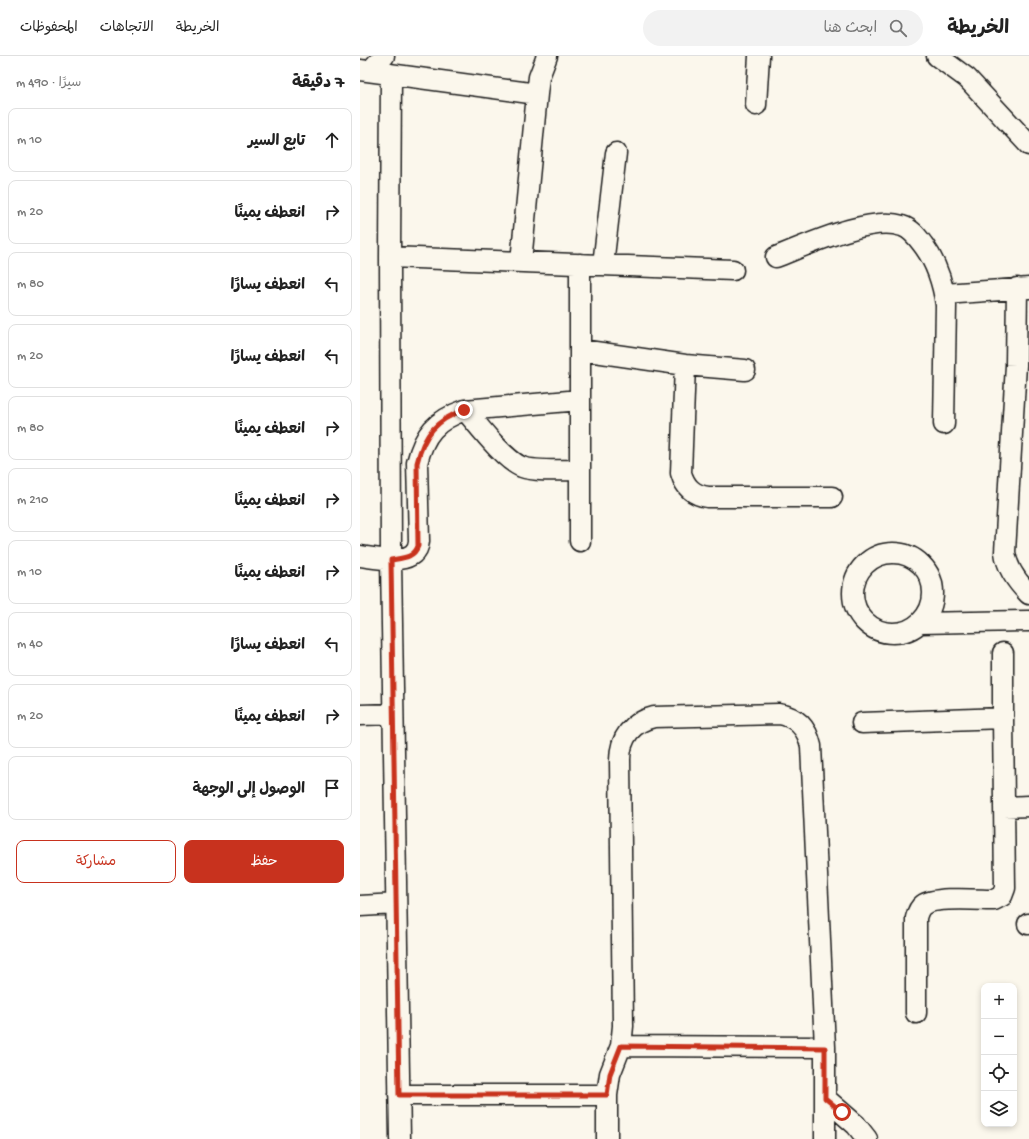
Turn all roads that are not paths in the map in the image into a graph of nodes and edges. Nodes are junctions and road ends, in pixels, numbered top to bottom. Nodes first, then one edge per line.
1 (384, 56) edge
2 (547, 56) edge
3 (759, 56) edge
4 (937, 56) edge
5 (365, 71) edge
6 (391, 74) junction
7 (536, 94) junction
8 (756, 105) dead end
9 (1029, 145) edge
10 (616, 153) dead end
11 (776, 256) dead end
12 (390, 257) junction
13 (521, 262) junction
14 (580, 264) junction
15 (603, 265) junction
16 (733, 270) dead end
17 (1023, 288) edge
18 (944, 294) junction
19 (581, 350) junction
20 (685, 365) junction
21 (1022, 365) edge
22 (745, 370) dead end
23 (580, 400) junction
24 (464, 410) junction
25 (944, 424) dead end
26 (1020, 448) edge
27 (580, 470) junction
28 (832, 497) dead end
29 (580, 541) dead end
30 (360, 556) edge
31 (391, 560) junction
32 (1029, 594) edge
33 (1029, 621) edge
34 (920, 623) junction
35 (1004, 654) dead end
36 (393, 714) junction
37 (360, 715) edge
38 (1002, 718) junction
39 (862, 723) dead end
40 (1029, 806) edge
41 (1004, 807) junction
42 (396, 904) junction
43 (360, 906) edge
44 (916, 1013) dead end
45 (621, 1046) junction
46 (825, 1048) junction
47 (399, 1095) junction
48 (607, 1095) junction
49 (825, 1098) junction
50 (400, 1139) edge
51 (607, 1139) edge
52 (825, 1139) edge
53 (866, 1139) edge

1 - 5 street
2 - 7 street
3 - 8 street
4 - 9 street
5 - 6 street
6 - 7 street
6 - 12 street
7 - 13 street
10 - 15 street
11 - 18 street
12 - 13 street
12 - 31 street
13 - 14 street
14 - 15 street
14 - 19 street
15 - 16 street
17 - 18 street
17 - 21 street
18 - 25 street
19 - 20 street
19 - 23 street
20 - 22 street
20 - 28 street
21 - 26 street
23 - 24 street
23 - 27 street
24 - 27 street
24 - 31 street
26 - 32 street
27 - 29 street
30 - 31 street
31 - 36 street
33 - 34 street
34 - 34 street
35 - 38 street
36 - 37 street
36 - 42 street
38 - 39 street
38 - 41 street
40 - 41 street
41 - 44 street
42 - 43 street
42 - 47 street
45 - 46 street
45 - 46 street
45 - 48 street
46 - 49 street
47 - 48 street
47 - 50 street
48 - 51 street
49 - 52 street
49 - 53 street

